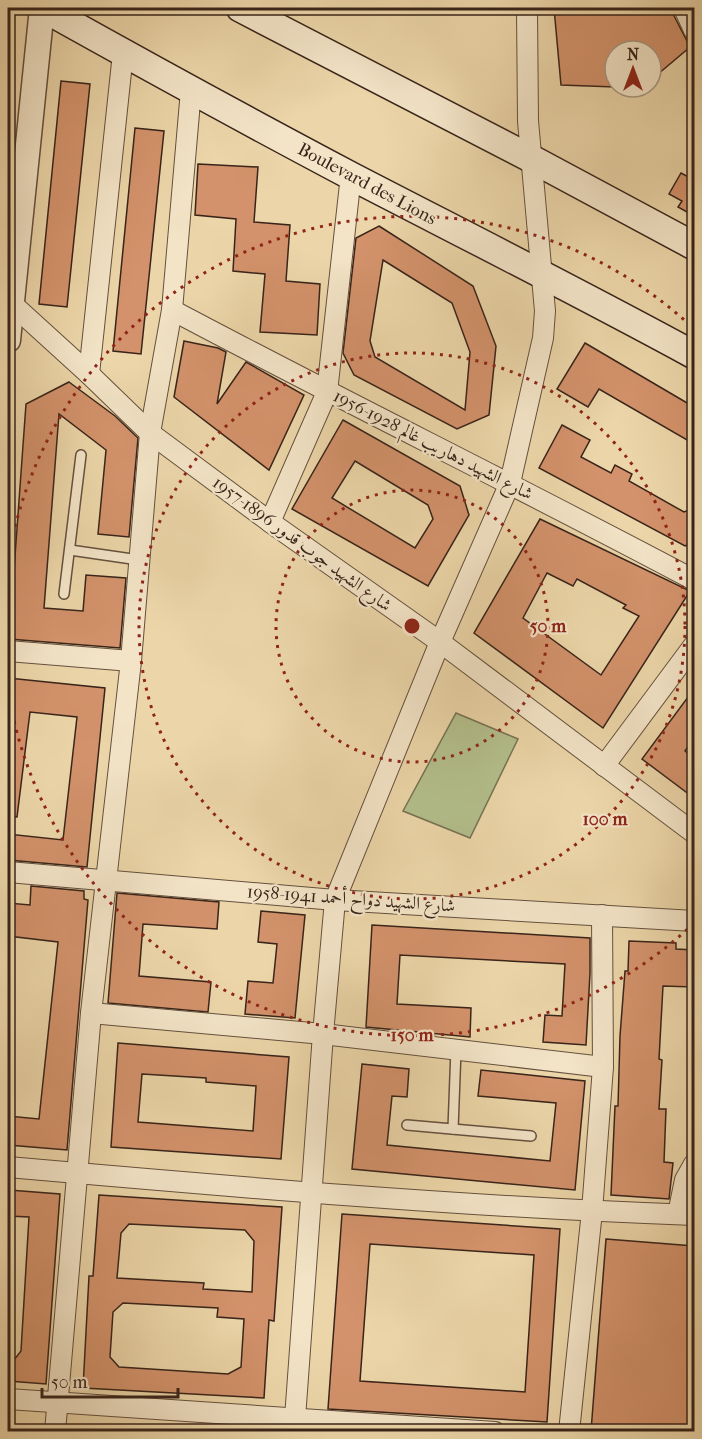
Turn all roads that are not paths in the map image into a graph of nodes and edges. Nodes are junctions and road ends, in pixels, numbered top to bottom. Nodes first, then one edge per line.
1 (42, 8) edge
2 (240, 8) edge
3 (527, 8) edge
4 (684, 8) edge
5 (694, 30) edge
6 (123, 52) junction
7 (191, 90) junction
8 (532, 159) junction
9 (351, 176) junction
10 (694, 246) edge
11 (541, 274) junction
12 (11, 303) junction
13 (172, 310) junction
14 (8, 340) edge
15 (694, 356) edge
16 (89, 374) junction
17 (327, 392) junction
18 (150, 434) junction
19 (81, 455) dead end
20 (510, 483) junction
21 (270, 522) junction
22 (70, 550) junction
23 (139, 560) junction
24 (694, 579) edge
25 (64, 594) dead end
26 (440, 642) junction
27 (694, 645) edge
28 (8, 651) edge
29 (130, 661) junction
30 (604, 766) junction
31 (694, 833) edge
32 (8, 872) edge
33 (105, 879) junction
34 (335, 900) junction
35 (602, 915) junction
36 (694, 921) edge
37 (91, 1013) junction
38 (323, 1034) junction
39 (456, 1049) junction
40 (603, 1067) junction
41 (407, 1125) dead end
42 (453, 1129) junction
43 (531, 1136) dead end
44 (694, 1164) edge
45 (8, 1167) edge
46 (78, 1173) junction
47 (311, 1192) junction
48 (592, 1211) junction
49 (686, 1214) edge
50 (8, 1399) edge
51 (58, 1403) junction
52 (295, 1424) edge
53 (56, 1431) edge
54 (495, 1431) edge
55 (569, 1431) edge

1 - 6 main road, Boulevard des Lions
1 - 12 street
2 - 8 main road
3 - 8 street
4 - 5 street
6 - 7 main road, Boulevard des Lions
6 - 16 street
7 - 9 main road, Boulevard des Lions
7 - 13 street
8 - 10 main road
8 - 11 street
9 - 11 main road, Boulevard des Lions
9 - 17 street
11 - 15 main road, Boulevard des Lions
11 - 20 street
12 - 14 street
12 - 16 street, شارع الشهيد جوب قدور 1896-1957
13 - 17 street, شارع الشهيد دهاريب غالم 1928-1956
13 - 18 street
16 - 18 street, شارع الشهيد جوب قدور 1896-1957
17 - 20 street, شارع الشهيد دهاريب غالم 1928-1956
17 - 21 street
18 - 21 street, شارع الشهيد جوب قدور 1896-1957
18 - 23 street
19 - 22 lane
20 - 24 street, شارع الشهيد دهاريب غالم 1928-1956
20 - 26 street
21 - 26 street, شارع الشهيد جوب قدور 1896-1957
22 - 23 lane
22 - 25 lane
23 - 29 street
26 - 30 street, شارع الشهيد جوب قدور 1896-1957
26 - 34 street
27 - 30 street
28 - 29 street
29 - 33 street
30 - 31 street, شارع الشهيد جوب قدور 1896-1957
32 - 33 street, شارع الشهيد دواح أحمد 1941-1958
33 - 34 street, شارع الشهيد دواح أحمد 1941-1958
33 - 37 street
34 - 35 street, شارع الشهيد دواح أحمد 1941-1958
34 - 38 street
35 - 36 street, شارع الشهيد دواح أحمد 1941-1958
35 - 40 street
37 - 38 street
37 - 46 street
38 - 39 street
38 - 47 street
39 - 40 street
39 - 42 lane
40 - 48 street
41 - 42 lane
42 - 43 lane
44 - 49 street
45 - 46 street
46 - 47 street
46 - 51 street
47 - 48 street
47 - 52 street
48 - 49 street
48 - 55 street
50 - 51 street
51 - 52 street
51 - 53 street
52 - 54 street

